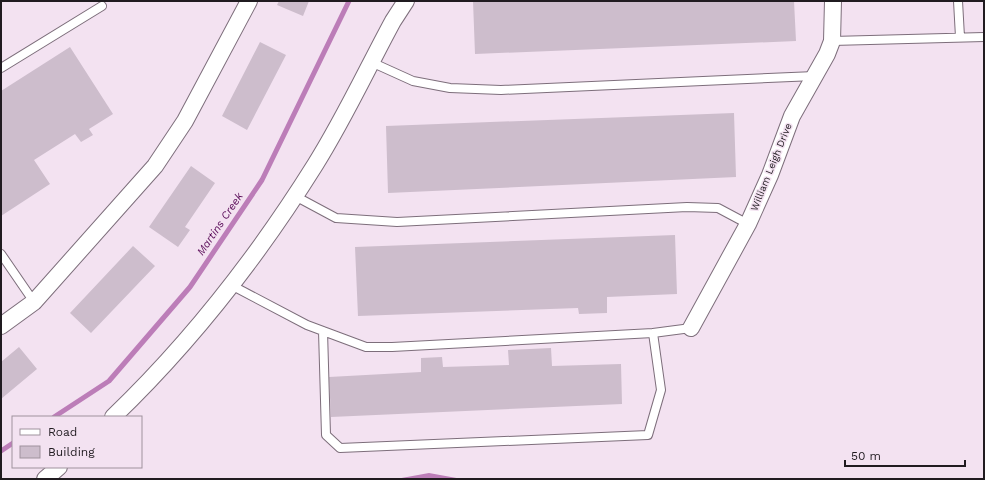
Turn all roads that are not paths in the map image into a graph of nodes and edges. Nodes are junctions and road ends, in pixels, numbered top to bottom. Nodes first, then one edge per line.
1 (249, 1) edge
2 (406, 1) edge
3 (833, 1) edge
4 (958, 1) edge
5 (102, 6) dead end
6 (984, 36) edge
7 (960, 37) junction
8 (832, 41) junction
9 (371, 62) junction
10 (1, 68) edge
11 (815, 76) junction
12 (295, 196) junction
13 (748, 224) junction
14 (1, 254) edge
15 (231, 285) junction
16 (34, 302) junction
17 (1, 326) edge
18 (691, 328) joint
19 (323, 331) junction
20 (653, 333) junction
21 (115, 416) edge
22 (58, 468) edge
23 (46, 479) edge

1 - 16 street
2 - 9 street
3 - 8 street, William Leigh Drive
4 - 7 lane
5 - 10 lane
6 - 7 lane
7 - 8 lane
8 - 11 street, William Leigh Drive
9 - 11 lane
9 - 12 street
11 - 13 street, William Leigh Drive
12 - 13 lane
12 - 15 street
13 - 18 street, William Leigh Drive
14 - 16 lane
15 - 19 lane
15 - 21 street
16 - 17 street
18 - 20 lane
19 - 20 lane
19 - 20 lane
22 - 23 street

